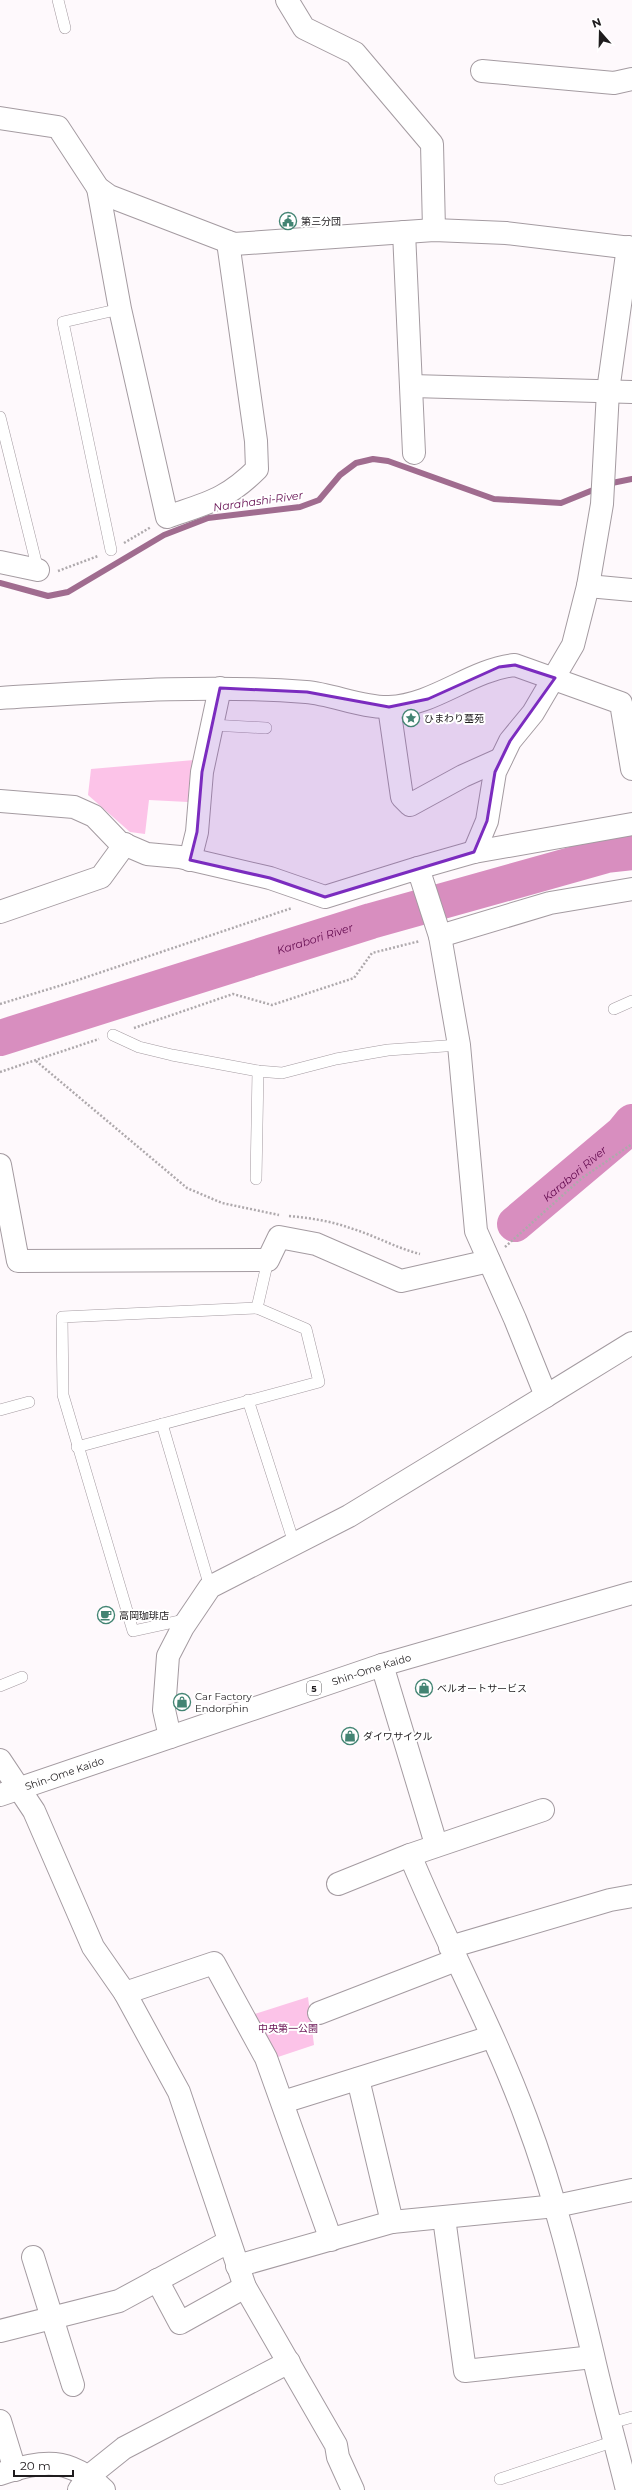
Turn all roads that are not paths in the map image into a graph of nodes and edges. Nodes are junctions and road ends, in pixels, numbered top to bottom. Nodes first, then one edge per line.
1 (58, 0) edge
2 (287, 0) edge
3 (65, 28) dead end
4 (482, 71) dead end
5 (632, 79) edge
6 (0, 118) edge
7 (98, 188) junction
8 (434, 230) junction
9 (404, 232) junction
10 (228, 242) junction
11 (630, 247) edge
12 (120, 309) junction
13 (412, 386) junction
14 (608, 391) junction
15 (632, 392) edge
16 (0, 417) edge
17 (414, 453) dead end
18 (111, 550) dead end
19 (0, 562) edge
20 (38, 570) joint
21 (588, 586) junction
22 (632, 590) edge
23 (555, 678) junction
24 (220, 688) junction
25 (0, 698) edge
26 (389, 707) junction
27 (212, 725) junction
28 (266, 728) dead end
29 (501, 759) junction
30 (632, 769) edge
31 (0, 801) edge
32 (632, 824) edge
33 (124, 844) junction
34 (474, 852) junction
35 (190, 860) junction
36 (419, 873) junction
37 (632, 889) edge
38 (0, 912) edge
39 (438, 933) junction
40 (632, 1001) edge
41 (614, 1009) dead end
42 (113, 1035) road end
43 (459, 1045) junction
44 (258, 1071) junction
45 (0, 1165) edge
46 (256, 1179) dead end
47 (488, 1258) junction
48 (268, 1260) junction
49 (257, 1308) junction
50 (632, 1343) edge
51 (546, 1396) junction
52 (248, 1400) junction
53 (28, 1402) dead end
54 (0, 1410) edge
55 (162, 1424) junction
56 (77, 1447) junction
57 (294, 1543) junction
58 (210, 1587) junction
59 (632, 1593) edge
60 (188, 1619) junction
61 (382, 1665) junction
62 (22, 1677) dead end
63 (0, 1686) edge
64 (170, 1737) junction
65 (0, 1760) edge
66 (20, 1787) junction
67 (0, 1795) edge
68 (544, 1810) dead end
69 (436, 1844) junction
70 (410, 1855) junction
71 (338, 1884) dead end
72 (632, 1896) edge
73 (453, 1954) junction
74 (125, 1993) junction
75 (319, 2012) dead end
76 (491, 2037) junction
77 (358, 2079) junction
78 (283, 2102) junction
79 (632, 2190) edge
80 (556, 2206) junction
81 (444, 2218) junction
82 (392, 2222) junction
83 (331, 2240) junction
84 (228, 2242) junction
85 (33, 2257) dead end
86 (237, 2266) junction
87 (157, 2280) junction
88 (245, 2287) junction
89 (52, 2318) junction
90 (0, 2331) edge
91 (593, 2357) junction
92 (289, 2362) junction
93 (73, 2385) dead end
94 (632, 2417) edge
95 (0, 2421) edge
96 (613, 2432) junction
97 (7, 2472) edge
98 (500, 2480) dead end
99 (90, 2485) edge
100 (353, 2490) edge
101 (627, 2490) edge

1 - 3 lane
2 - 8 street
4 - 5 street
6 - 7 street
7 - 10 street
7 - 12 street
8 - 9 street
8 - 11 street
9 - 10 street
9 - 13 street
10 - 12 street
11 - 14 street
12 - 18 lane
13 - 14 street
13 - 17 street
14 - 15 street
14 - 21 street
16 - 20 lane
19 - 20 street
21 - 22 street
21 - 23 street
23 - 26 street
23 - 29 street
23 - 30 street
24 - 25 street
24 - 26 street
24 - 27 street
26 - 29 street
27 - 28 lane
27 - 35 street
29 - 34 street
31 - 33 street
32 - 34 street
33 - 35 street
33 - 38 street
34 - 36 street
35 - 36 street
36 - 39 street
37 - 39 street
39 - 43 street
40 - 41 lane
42 - 44 lane
43 - 44 lane
43 - 47 street
44 - 46 lane
45 - 48 street
47 - 48 street
47 - 51 street
48 - 49 lane
49 - 52 lane
49 - 56 lane
50 - 51 street
51 - 57 street
52 - 55 lane
52 - 57 lane
53 - 54 lane
55 - 56 lane
55 - 58 lane
56 - 60 lane
57 - 58 street
58 - 60 street
59 - 61 street, Shin-Ome Kaido / 5
60 - 64 street
61 - 64 street, Shin-Ome Kaido / 5
61 - 69 street
62 - 63 lane
64 - 66 street, Shin-Ome Kaido / 5
65 - 66 street
66 - 67 street, Shin-Ome Kaido / 5
66 - 74 street
68 - 69 street
69 - 70 street
70 - 71 street
70 - 73 street
72 - 73 street
73 - 75 street
73 - 76 street
74 - 78 street
74 - 84 street
76 - 77 street
76 - 80 street
77 - 78 street
77 - 82 street
78 - 83 street
79 - 80 street
80 - 81 street
80 - 91 street
81 - 82 street
81 - 91 street
82 - 83 street
83 - 86 street
84 - 86 street
84 - 87 street
85 - 89 street
86 - 88 street
87 - 88 street
87 - 89 street
88 - 92 street
89 - 90 street
89 - 93 street
91 - 96 street
92 - 99 street
92 - 100 street
94 - 96 lane
95 - 97 street
96 - 98 lane
96 - 101 street
97 - 99 street

